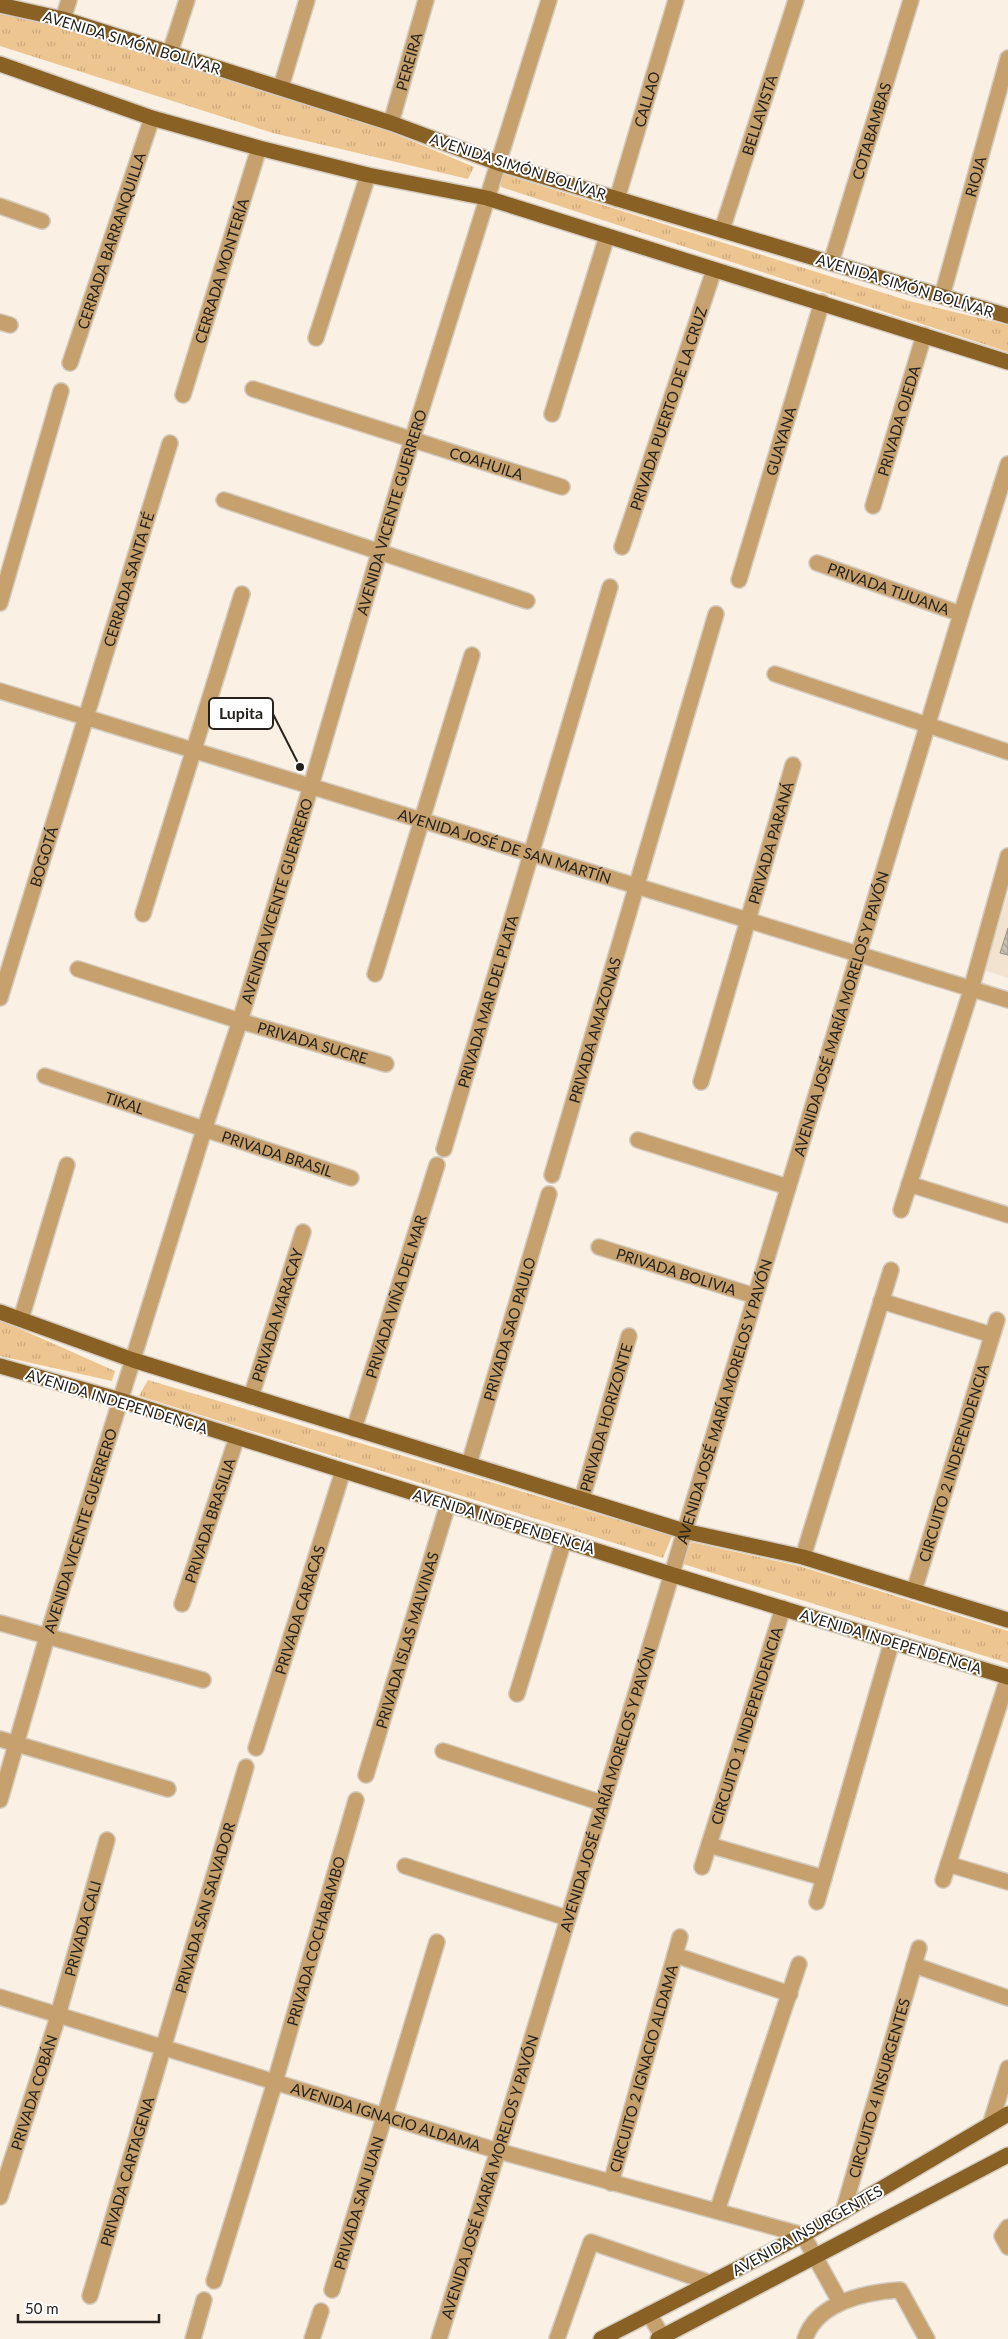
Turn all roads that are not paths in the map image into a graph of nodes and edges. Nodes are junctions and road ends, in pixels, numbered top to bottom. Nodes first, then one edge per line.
1 (69, 0) edge
2 (186, 0) edge
3 (307, 0) edge
4 (426, 0) edge
5 (549, 0) edge
6 (676, 0) edge
7 (796, 0) edge
8 (911, 0) edge
9 (0, 5) edge
10 (63, 19) junction
11 (170, 53) junction
12 (1008, 58) edge
13 (0, 64) edge
14 (281, 87) junction
15 (152, 118) junction
16 (391, 122) junction
17 (260, 148) junction
18 (498, 163) junction
19 (368, 176) junction
20 (487, 198) junction
21 (617, 199) junction
22 (0, 206) edge
23 (42, 221) dead end
24 (722, 230) junction
25 (607, 236) junction
26 (831, 263) junction
27 (714, 270) junction
28 (942, 296) junction
29 (822, 302) junction
30 (1008, 316) edge
31 (924, 335) junction
32 (316, 338) dead end
33 (1008, 362) edge
34 (70, 363) dead end
35 (253, 389) dead end
36 (61, 391) dead end
37 (183, 395) dead end
38 (552, 414) dead end
39 (412, 440) junction
40 (170, 443) dead end
41 (1008, 464) edge
42 (562, 486) dead end
43 (224, 500) dead end
44 (874, 506) dead end
45 (622, 547) dead end
46 (380, 553) junction
47 (817, 563) dead end
48 (739, 580) dead end
49 (610, 587) dead end
50 (242, 594) dead end
51 (527, 601) dead end
52 (0, 603) edge
53 (716, 614) dead end
54 (961, 614) junction
55 (472, 655) dead end
56 (775, 674) dead end
57 (0, 691) edge
58 (86, 717) junction
59 (927, 726) junction
60 (194, 750) junction
61 (1008, 752) edge
62 (793, 765) dead end
63 (312, 786) junction
64 (422, 820) junction
65 (531, 853) junction
66 (1008, 856) edge
67 (637, 886) junction
68 (143, 914) dead end
69 (748, 920) junction
70 (859, 954) junction
71 (78, 969) dead end
72 (375, 974) dead end
73 (971, 988) junction
74 (0, 998) edge
75 (1008, 1000) edge
76 (240, 1021) junction
77 (386, 1064) dead end
78 (46, 1076) dead end
79 (700, 1082) dead end
80 (204, 1130) junction
81 (638, 1140) dead end
82 (444, 1149) dead end
83 (68, 1165) dead end
84 (437, 1165) dead end
85 (552, 1174) dead end
86 (351, 1178) dead end
87 (909, 1184) junction
88 (788, 1187) junction
89 (549, 1194) dead end
90 (901, 1210) dead end
91 (1008, 1215) edge
92 (304, 1232) dead end
93 (599, 1247) dead end
94 (891, 1270) dead end
95 (755, 1296) junction
96 (881, 1301) junction
97 (0, 1312) edge
98 (20, 1319) junction
99 (996, 1320) dead end
100 (992, 1335) junction
101 (629, 1336) dead end
102 (133, 1360) junction
103 (0, 1368) edge
104 (251, 1397) junction
105 (120, 1400) junction
106 (354, 1429) junction
107 (237, 1437) junction
108 (469, 1464) junction
109 (343, 1471) junction
110 (582, 1499) junction
111 (448, 1504) junction
112 (684, 1531) junction
113 (564, 1540) junction
114 (803, 1557) junction
115 (670, 1574) junction
116 (914, 1591) junction
117 (182, 1604) dead end
118 (783, 1608) junction
119 (1008, 1620) edge
120 (0, 1622) edge
121 (47, 1637) junction
122 (892, 1642) junction
123 (1008, 1678) edge
124 (203, 1680) dead end
125 (517, 1694) dead end
126 (0, 1739) edge
127 (16, 1744) junction
128 (256, 1748) dead end
129 (443, 1751) dead end
130 (246, 1767) dead end
131 (366, 1775) dead end
132 (168, 1790) dead end
133 (0, 1800) edge
134 (356, 1800) dead end
135 (602, 1803) junction
136 (107, 1840) dead end
137 (709, 1845) junction
138 (948, 1864) junction
139 (405, 1866) dead end
140 (702, 1867) dead end
141 (824, 1878) junction
142 (943, 1880) dead end
143 (1008, 1882) edge
144 (817, 1902) dead end
145 (567, 1918) junction
146 (680, 1937) dead end
147 (437, 1942) dead end
148 (919, 1948) dead end
149 (675, 1955) junction
150 (799, 1964) dead end
151 (914, 1965) junction
152 (790, 1994) junction
153 (0, 1997) edge
154 (1008, 1998) edge
155 (58, 2015) junction
156 (165, 2048) junction
157 (1008, 2068) edge
158 (275, 2082) junction
159 (1008, 2114) edge
160 (385, 2116) junction
161 (991, 2122) junction
162 (498, 2151) junction
163 (1008, 2155) edge
164 (611, 2183) junction
165 (0, 2197) edge
166 (716, 2211) junction
167 (844, 2212) junction
168 (1008, 2228) edge
169 (803, 2235) junction
170 (1008, 2247) edge
171 (816, 2256) junction
172 (214, 2281) dead end
173 (711, 2283) junction
174 (332, 2290) dead end
175 (90, 2296) dead end
176 (204, 2300) dead end
177 (840, 2302) junction
178 (321, 2311) dead end
179 (649, 2314) junction
180 (661, 2338) edge
181 (193, 2339) edge
182 (312, 2339) edge
183 (438, 2339) edge
184 (557, 2339) edge
185 (601, 2339) edge
186 (805, 2339) edge
187 (927, 2339) edge

1 - 10 street
2 - 11 street
3 - 14 street
4 - 16 street, PEREIRA
5 - 18 street, AVENIDA VICENTE GUERRERO
6 - 21 street, CALLAO
7 - 24 street, BELLAVISTA
8 - 26 street, COTABAMBAS
9 - 10 main road, AVENIDA SIMÓN BOLÍVAR
10 - 11 main road, AVENIDA SIMÓN BOLÍVAR
11 - 14 main road, AVENIDA SIMÓN BOLÍVAR
12 - 28 street, RIOJA
13 - 15 main road
14 - 16 main road, AVENIDA SIMÓN BOLÍVAR
15 - 17 main road
15 - 34 street, CERRADA BARRANQUILLA
16 - 18 main road, AVENIDA SIMÓN BOLÍVAR
17 - 19 main road
17 - 37 street, CERRADA MONTERÍA
18 - 20 street, AVENIDA VICENTE GUERRERO
18 - 21 main road, AVENIDA SIMÓN BOLÍVAR
19 - 20 main road
19 - 32 street
20 - 25 main road
20 - 39 street, AVENIDA VICENTE GUERRERO
21 - 24 main road, AVENIDA SIMÓN BOLÍVAR
22 - 23 street
24 - 26 main road, AVENIDA SIMÓN BOLÍVAR
25 - 27 main road
25 - 38 street
26 - 28 main road, AVENIDA SIMÓN BOLÍVAR
27 - 29 main road
27 - 45 street, PRIVADA PUERTO DE LA CRUZ
28 - 30 main road, AVENIDA SIMÓN BOLÍVAR
29 - 31 main road
29 - 48 street, GUAYANA
31 - 33 main road
31 - 44 street, PRIVADA OJEDA
35 - 39 street, COAHUILA
36 - 52 street
39 - 42 street, COAHUILA
39 - 46 street, AVENIDA VICENTE GUERRERO
40 - 58 street, CERRADA SANTA FÉ
41 - 54 street, AVENIDA JOSÉ MARÍA MORELOS Y PAVÓN
43 - 46 street
46 - 51 street
46 - 63 street, AVENIDA VICENTE GUERRERO
47 - 54 street, PRIVADA TIJUANA
49 - 65 street, PRIVADA MAR DEL PLATA
50 - 60 street
53 - 67 street, PRIVADA AMAZONAS
54 - 59 street, AVENIDA JOSÉ MARÍA MORELOS Y PAVÓN
55 - 64 street
56 - 59 street
57 - 58 street, AVENIDA JOSÉ DE SAN MARTÍN
58 - 60 street, AVENIDA JOSÉ DE SAN MARTÍN
58 - 74 street, BOGOTÁ
59 - 61 street
59 - 70 street, AVENIDA JOSÉ MARÍA MORELOS Y PAVÓN
60 - 63 street, AVENIDA JOSÉ DE SAN MARTÍN
60 - 68 street
62 - 69 street, PRIVADA PARANÁ
63 - 64 street, AVENIDA JOSÉ DE SAN MARTÍN
63 - 76 street, AVENIDA VICENTE GUERRERO
64 - 65 street, AVENIDA JOSÉ DE SAN MARTÍN
64 - 72 street
65 - 67 street, AVENIDA JOSÉ DE SAN MARTÍN
65 - 82 street, PRIVADA MAR DEL PLATA
66 - 73 street
67 - 69 street, AVENIDA JOSÉ DE SAN MARTÍN
67 - 85 street, PRIVADA AMAZONAS
69 - 70 street, AVENIDA JOSÉ DE SAN MARTÍN
69 - 79 street, PRIVADA PARANÁ
70 - 73 street, AVENIDA JOSÉ DE SAN MARTÍN
70 - 88 street, AVENIDA JOSÉ MARÍA MORELOS Y PAVÓN
71 - 76 street, PRIVADA SUCRE
73 - 75 street, AVENIDA JOSÉ DE SAN MARTÍN
73 - 87 street
76 - 77 street, PRIVADA SUCRE
76 - 80 street, AVENIDA VICENTE GUERRERO
78 - 80 street, TIKAL
80 - 86 street, PRIVADA BRASIL
80 - 102 street, AVENIDA VICENTE GUERRERO
81 - 88 street
83 - 98 street
84 - 106 street, PRIVADA VIÑA DEL MAR
87 - 90 street
87 - 91 street
88 - 95 street, AVENIDA JOSÉ MARÍA MORELOS Y PAVÓN
89 - 108 street, PRIVADA SAO PAULO
92 - 104 street, PRIVADA MARACAY
93 - 95 street, PRIVADA BOLIVIA
94 - 96 street
95 - 112 street, AVENIDA JOSÉ MARÍA MORELOS Y PAVÓN
96 - 100 street
96 - 114 street
97 - 98 main road
98 - 102 main road
99 - 100 street, CIRCUITO 2 INDEPENDENCIA
100 - 116 street, CIRCUITO 2 INDEPENDENCIA
101 - 110 street, PRIVADA HORIZONTE
102 - 104 main road
102 - 105 street, AVENIDA VICENTE GUERRERO
103 - 105 main road, AVENIDA INDEPENDENCIA
104 - 106 main road
105 - 107 main road, AVENIDA INDEPENDENCIA
105 - 121 street, AVENIDA VICENTE GUERRERO
106 - 108 main road
107 - 109 main road, AVENIDA INDEPENDENCIA
107 - 117 street, PRIVADA BRASILIA
108 - 110 main road
109 - 111 main road, AVENIDA INDEPENDENCIA
109 - 128 street, PRIVADA CARACAS
110 - 112 main road
111 - 113 main road, AVENIDA INDEPENDENCIA
111 - 131 street, PRIVADA ISLAS MALVINAS
112 - 114 main road
112 - 115 street, AVENIDA JOSÉ MARÍA MORELOS Y PAVÓN
113 - 115 main road, AVENIDA INDEPENDENCIA
113 - 125 street
114 - 116 main road
115 - 118 main road, AVENIDA INDEPENDENCIA
115 - 135 street, AVENIDA JOSÉ MARÍA MORELOS Y PAVÓN
116 - 119 main road
118 - 122 main road, AVENIDA INDEPENDENCIA
118 - 137 street, CIRCUITO 1 INDEPENDENCIA
120 - 121 street
121 - 124 street
121 - 127 street, AVENIDA VICENTE GUERRERO
122 - 123 main road, AVENIDA INDEPENDENCIA
122 - 141 street
123 - 138 street
126 - 127 street
127 - 132 street
127 - 133 street, AVENIDA VICENTE GUERRERO
129 - 135 street
130 - 156 street, PRIVADA SAN SALVADOR
134 - 158 street, PRIVADA COCHABAMBO
135 - 145 street, AVENIDA JOSÉ MARÍA MORELOS Y PAVÓN
136 - 155 street, PRIVADA CALI
137 - 140 street, CIRCUITO 1 INDEPENDENCIA
137 - 141 street, CIRCUITO 1 INDEPENDENCIA
138 - 142 street
138 - 143 street
139 - 145 street
141 - 144 street
145 - 162 street, AVENIDA JOSÉ MARÍA MORELOS Y PAVÓN
146 - 149 street, CIRCUITO 2 IGNACIO ALDAMA
147 - 160 street, PRIVADA SAN JUAN
148 - 151 street, CIRCUITO 4 INSURGENTES
149 - 152 street, CIRCUITO 2 IGNACIO ALDAMA
149 - 164 street, CIRCUITO 2 IGNACIO ALDAMA
150 - 152 street
151 - 154 street
151 - 167 street, CIRCUITO 4 INSURGENTES
152 - 166 street
153 - 155 street, AVENIDA IGNACIO ALDAMA
155 - 156 street, AVENIDA IGNACIO ALDAMA
155 - 165 street, PRIVADA COBÁN
156 - 158 street, AVENIDA IGNACIO ALDAMA
156 - 175 street, PRIVADA CARTAGENA
157 - 161 street
158 - 160 street, AVENIDA IGNACIO ALDAMA
158 - 172 street, PRIVADA COCHABAMBO
159 - 161 main road, AVENIDA INSURGENTES
160 - 162 street, AVENIDA IGNACIO ALDAMA
160 - 174 street, PRIVADA SAN JUAN
161 - 167 main road, AVENIDA INSURGENTES
162 - 164 street, AVENIDA IGNACIO ALDAMA
162 - 183 street, AVENIDA JOSÉ MARÍA MORELOS Y PAVÓN
163 - 171 main road, AVENIDA INSURGENTES
164 - 166 street, AVENIDA IGNACIO ALDAMA
166 - 169 street, AVENIDA IGNACIO ALDAMA
167 - 169 main road, AVENIDA INSURGENTES
168 - 170 street
169 - 171 street
169 - 173 main road, AVENIDA INSURGENTES
171 - 177 street
171 - 180 main road, AVENIDA INSURGENTES
173 - 179 main road, AVENIDA INSURGENTES
173 - 184 street
176 - 181 street
177 - 186 street
177 - 187 street
178 - 182 street
179 - 180 street
179 - 185 main road, AVENIDA INSURGENTES

